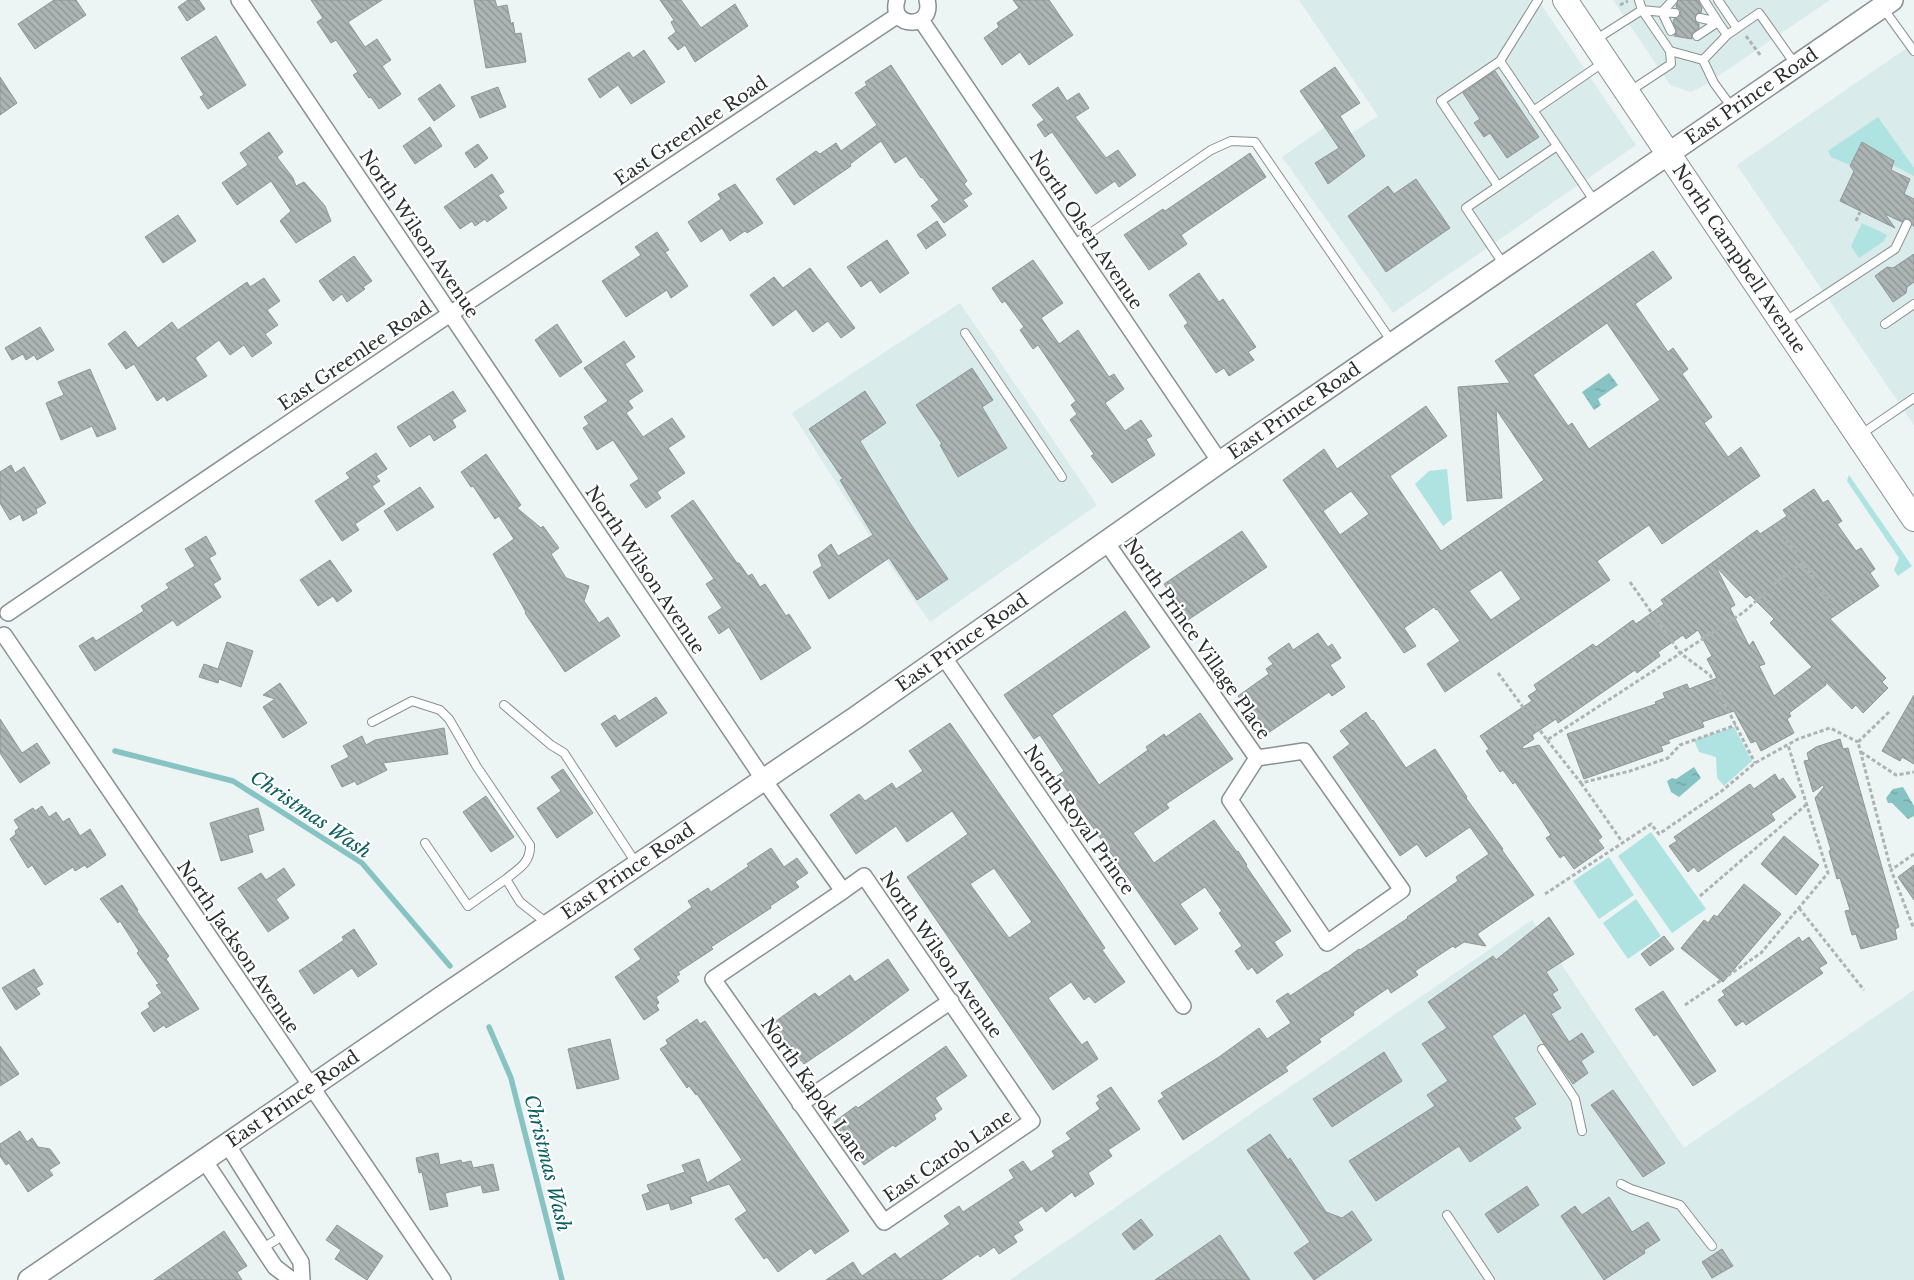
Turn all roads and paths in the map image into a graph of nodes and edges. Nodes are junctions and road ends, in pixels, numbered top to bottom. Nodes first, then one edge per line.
1 (239, 0) edge
2 (897, 0) edge
3 (927, 0) edge
4 (1538, 0) edge
5 (1565, 0) edge
6 (1640, 0) edge
7 (1673, 0) edge
8 (1704, 0) edge
9 (1718, 0) edge
10 (1887, 3) edge
11 (1642, 10) junction
12 (1662, 12) junction
13 (1675, 13) dead end
14 (898, 15) junction
15 (1700, 18) dead end
16 (921, 20) junction
17 (1718, 22) junction
18 (1737, 28) junction
19 (1671, 31) dead end
20 (1727, 35) junction
21 (1698, 36) dead end
22 (1593, 42) junction
23 (1670, 51) junction
24 (1914, 51) edge
25 (1703, 60) junction
26 (1500, 61) junction
27 (1606, 61) junction
28 (1796, 66) junction
29 (1627, 92) junction
30 (1733, 110) junction
31 (1533, 111) junction
32 (1557, 146) junction
33 (1669, 154) junction
34 (1498, 186) junction
35 (1596, 204) junction
36 (1860, 212) dead end
37 (1856, 221) dead end
38 (1907, 224) dead end
39 (1073, 245) junction
40 (1505, 267) junction
41 (1914, 304) edge
42 (450, 314) junction
43 (1783, 324) junction
44 (1885, 324) dead end
45 (965, 333) dead end
46 (1394, 343) junction
47 (1914, 398) edge
48 (1858, 436) junction
49 (1220, 462) junction
50 (1062, 477) dead end
51 (1914, 519) edge
52 (1780, 529) dead end
53 (1106, 542) junction
54 (1803, 563) junction
55 (1630, 582) dead end
56 (4, 609) edge
57 (1837, 613) dead end
58 (2, 636) edge
59 (1680, 653) junction
60 (943, 656) junction
61 (1498, 673) dead end
62 (504, 705) dead end
63 (1889, 712) dead end
64 (372, 722) dead end
65 (1736, 725) junction
66 (1547, 740) junction
67 (1858, 742) junction
68 (1788, 744) junction
69 (1860, 752) junction
70 (1257, 758) junction
71 (1755, 763) junction
72 (1914, 772) edge
73 (764, 780) junction
74 (1581, 783) junction
75 (1807, 804) junction
76 (1623, 842) junction
77 (425, 843) dead end
78 (1914, 854) edge
79 (638, 865) junction
80 (1891, 870) junction
81 (506, 879) junction
82 (843, 891) junction
83 (1546, 894) dead end
84 (1700, 896) dead end
85 (1799, 908) junction
86 (549, 925) junction
87 (1914, 929) edge
88 (1864, 990) dead end
89 (951, 1002) junction
90 (1685, 1005) dead end
91 (1184, 1006) dead end
92 (1542, 1049) dead end
93 (310, 1087) junction
94 (800, 1104) junction
95 (1032, 1121) joint
96 (1582, 1131) dead end
97 (227, 1144) junction
98 (204, 1160) junction
99 (1621, 1184) dead end
100 (1448, 1215) dead end
101 (884, 1222) joint
102 (284, 1235) junction
103 (1712, 1246) dead end
104 (263, 1248) junction
105 (29, 1280) edge
106 (292, 1280) edge
107 (302, 1280) edge
108 (443, 1280) edge
109 (1490, 1280) edge

1 - 42 street, North Wilson Avenue
2 - 14 street
3 - 16 street
4 - 26 lane
5 - 22 main road, North Campbell Avenue
6 - 11 lane
7 - 12 lane
8 - 17 lane
9 - 18 lane
10 - 24 lane
10 - 28 main road, East Prince Road
11 - 12 lane
11 - 22 lane
11 - 23 lane
12 - 13 lane
12 - 19 lane
14 - 16 street
14 - 42 street, East Greenlee Road
15 - 17 lane
16 - 39 street, North Olsen Avenue
17 - 20 lane
17 - 21 lane
18 - 20 lane
18 - 28 lane
20 - 25 lane
22 - 27 main road, North Campbell Avenue
23 - 25 lane
23 - 29 lane
25 - 30 lane
26 - 31 lane
26 - 34 lane
27 - 29 main road, North Campbell Avenue
27 - 31 lane
28 - 30 main road, East Prince Road
29 - 33 main road, North Campbell Avenue
30 - 33 main road, East Prince Road
31 - 32 lane
32 - 34 lane
32 - 35 lane
33 - 35 main road, East Prince Road
33 - 43 main road, North Campbell Avenue
34 - 40 lane
35 - 40 main road, East Prince Road
36 - 37 path
38 - 43 lane
39 - 46 lane
39 - 49 street, North Olsen Avenue
40 - 46 main road, East Prince Road
41 - 44 lane
42 - 56 street, East Greenlee Road
42 - 73 street, North Wilson Avenue
43 - 48 main road, North Campbell Avenue
45 - 50 lane
46 - 49 main road, East Prince Road
47 - 48 lane
48 - 51 main road, North Campbell Avenue
49 - 53 main road, East Prince Road
52 - 54 path
53 - 60 main road, East Prince Road
53 - 70 street, North Prince Village Place
54 - 57 path
54 - 59 path
55 - 59 path
56 - 58 street
58 - 93 street, North Jackson Avenue
59 - 65 path
59 - 66 path
60 - 73 main road, East Prince Road
60 - 91 street, North Royal Prince
61 - 66 path
62 - 79 lane
63 - 67 path
64 - 81 lane
65 - 71 path
65 - 74 path
66 - 74 path
67 - 68 path
67 - 69 path
68 - 71 path
68 - 75 path
69 - 72 path
69 - 80 path
70 - 70 street, North Prince Village Place
71 - 76 path
73 - 79 main road, East Prince Road
73 - 82 street, North Wilson Avenue
74 - 76 path
75 - 84 path
75 - 85 path
76 - 83 path
77 - 81 lane
78 - 80 path
79 - 86 main road, East Prince Road
80 - 87 path
81 - 86 lane
82 - 89 street, North Wilson Avenue
82 - 94 street, North Kapok Lane
85 - 88 path
85 - 90 path
86 - 93 main road, East Prince Road
89 - 94 street
89 - 95 street, North Wilson Avenue
92 - 96 lane
93 - 97 main road, East Prince Road
93 - 108 street, North Jackson Avenue
94 - 101 street, North Kapok Lane
95 - 101 street, East Carob Lane
97 - 98 main road, East Prince Road
97 - 102 street
98 - 104 street
98 - 105 main road, East Prince Road
99 - 103 lane
100 - 109 lane
102 - 104 lane
102 - 107 street
104 - 106 street

